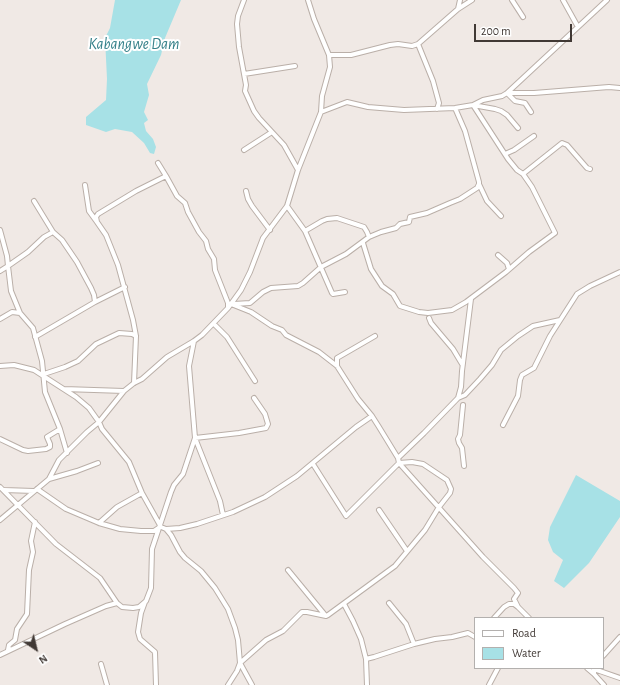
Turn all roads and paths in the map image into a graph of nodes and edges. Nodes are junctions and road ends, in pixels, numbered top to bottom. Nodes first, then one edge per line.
1 (244, 0) edge
2 (308, 0) edge
3 (460, 0) edge
4 (472, 0) edge
5 (512, 0) edge
6 (564, 0) edge
7 (607, 0) edge
8 (458, 9) junction
9 (522, 17) dead end
10 (578, 27) junction
11 (418, 44) junction
12 (329, 55) junction
13 (295, 66) dead end
14 (244, 74) junction
15 (620, 88) edge
16 (507, 93) junction
17 (473, 105) junction
18 (455, 108) junction
19 (437, 109) junction
20 (321, 112) junction
21 (530, 112) dead end
22 (518, 128) dead end
23 (272, 132) junction
24 (534, 136) dead end
25 (244, 150) dead end
26 (505, 154) junction
27 (158, 163) dead end
28 (590, 169) dead end
29 (298, 170) junction
30 (523, 174) junction
31 (166, 176) junction
32 (479, 184) junction
33 (84, 185) dead end
34 (246, 191) dead end
35 (34, 202) dead end
36 (287, 206) junction
37 (501, 216) dead end
38 (97, 222) junction
39 (0, 230) edge
40 (270, 230) junction
41 (53, 232) junction
42 (305, 232) junction
43 (369, 237) junction
44 (363, 243) junction
45 (498, 255) dead end
46 (8, 266) junction
47 (321, 267) junction
48 (509, 269) junction
49 (0, 271) edge
50 (620, 272) edge
51 (125, 287) junction
52 (345, 292) dead end
53 (471, 298) junction
54 (95, 302) junction
55 (230, 306) junction
56 (20, 313) junction
57 (429, 318) dead end
58 (0, 319) edge
59 (560, 320) junction
60 (214, 324) junction
61 (136, 336) junction
62 (375, 336) dead end
63 (36, 337) junction
64 (194, 341) junction
65 (462, 364) junction
66 (0, 366) edge
67 (337, 366) junction
68 (44, 375) junction
69 (255, 381) dead end
70 (134, 383) junction
71 (63, 389) junction
72 (124, 391) junction
73 (254, 398) dead end
74 (458, 398) junction
75 (463, 405) dead end
76 (372, 416) junction
77 (100, 422) junction
78 (503, 425) dead end
79 (60, 429) junction
80 (195, 438) junction
81 (0, 439) edge
82 (67, 453) junction
83 (398, 458) junction
84 (98, 463) dead end
85 (399, 463) junction
86 (313, 464) junction
87 (464, 466) dead end
88 (49, 479) junction
89 (2, 488) edge
90 (36, 490) junction
91 (142, 493) junction
92 (18, 504) junction
93 (439, 507) junction
94 (380, 510) dead end
95 (223, 515) junction
96 (0, 520) edge
97 (35, 522) junction
98 (99, 523) junction
99 (161, 526) junction
100 (166, 529) junction
101 (407, 551) junction
102 (288, 570) dead end
103 (146, 601) junction
104 (117, 603) junction
105 (389, 603) dead end
106 (344, 604) junction
107 (518, 607) junction
108 (325, 615) junction
109 (495, 617) edge
110 (528, 617) edge
111 (474, 636) edge
112 (620, 638) edge
113 (414, 644) junction
114 (8, 650) junction
115 (0, 655) edge
116 (604, 655) edge
117 (366, 659) junction
118 (240, 663) junction
119 (101, 664) dead end
120 (497, 669) edge
121 (588, 669) edge
122 (594, 669) edge
123 (594, 674) junction
124 (620, 678) edge
125 (107, 685) edge
126 (156, 685) edge
127 (228, 685) edge
128 (252, 685) edge
129 (367, 685) edge
130 (489, 685) edge
131 (604, 685) edge

1 - 14 street
2 - 12 street
3 - 8 street
4 - 8 street
5 - 9 street
6 - 10 street
7 - 10 street
8 - 11 street
10 - 16 street
11 - 12 street
11 - 19 street
12 - 20 street
13 - 14 street
14 - 23 street
15 - 16 street
16 - 17 street
16 - 21 street
17 - 18 street
17 - 22 street
17 - 26 street
18 - 19 street
18 - 32 street
19 - 20 street
20 - 29 street
23 - 25 street
23 - 29 street
24 - 26 street
26 - 30 street
27 - 31 street
28 - 30 street
29 - 36 street
30 - 48 street
31 - 38 street
31 - 55 street
32 - 37 street
32 - 43 street
33 - 38 street
34 - 40 street
35 - 41 street
36 - 40 street
36 - 42 street
38 - 51 street
39 - 46 street
40 - 55 street
41 - 46 street
41 - 54 street
42 - 43 street
42 - 47 street
43 - 44 street
44 - 47 street
44 - 53 street
45 - 48 street
46 - 49 street
46 - 56 street
47 - 52 street
47 - 55 street
48 - 53 street
50 - 59 street
51 - 54 street
51 - 61 street
53 - 65 street
54 - 63 street
55 - 60 street
55 - 67 street
56 - 58 street
56 - 63 street
57 - 65 street
59 - 74 street
59 - 78 street
60 - 64 street
60 - 69 street
61 - 68 street
61 - 70 street
62 - 67 street
63 - 68 street
64 - 70 street
64 - 80 street
65 - 74 street
66 - 68 street
67 - 76 street
68 - 71 street
68 - 79 street
70 - 72 street
71 - 72 street
71 - 77 street
72 - 77 street
73 - 80 street
74 - 83 street
75 - 87 street
76 - 83 street
76 - 86 street
77 - 82 street
77 - 91 street
79 - 81 street
79 - 82 street
80 - 95 street
80 - 99 street
82 - 88 street
83 - 85 street
84 - 88 street
85 - 86 street
85 - 93 street
85 - 93 street
86 - 95 street
88 - 90 street
89 - 90 street
89 - 92 street
90 - 92 street
90 - 98 street
91 - 98 street
91 - 99 street
92 - 96 street
92 - 97 street
93 - 101 street
93 - 107 street
94 - 101 street
95 - 100 street
97 - 104 street
97 - 114 street
98 - 99 street
99 - 100 street
99 - 103 street
100 - 118 street
101 - 106 street
102 - 108 street
103 - 104 street
103 - 126 street
104 - 114 street
105 - 113 street
106 - 108 street
106 - 117 street
107 - 109 street
107 - 110 street
108 - 118 street
111 - 113 street
112 - 116 street
113 - 117 street
114 - 115 street
117 - 129 street
118 - 127 street
118 - 128 street
119 - 125 street
120 - 130 street
121 - 123 street
122 - 123 street
122 - 124 street
123 - 131 street

